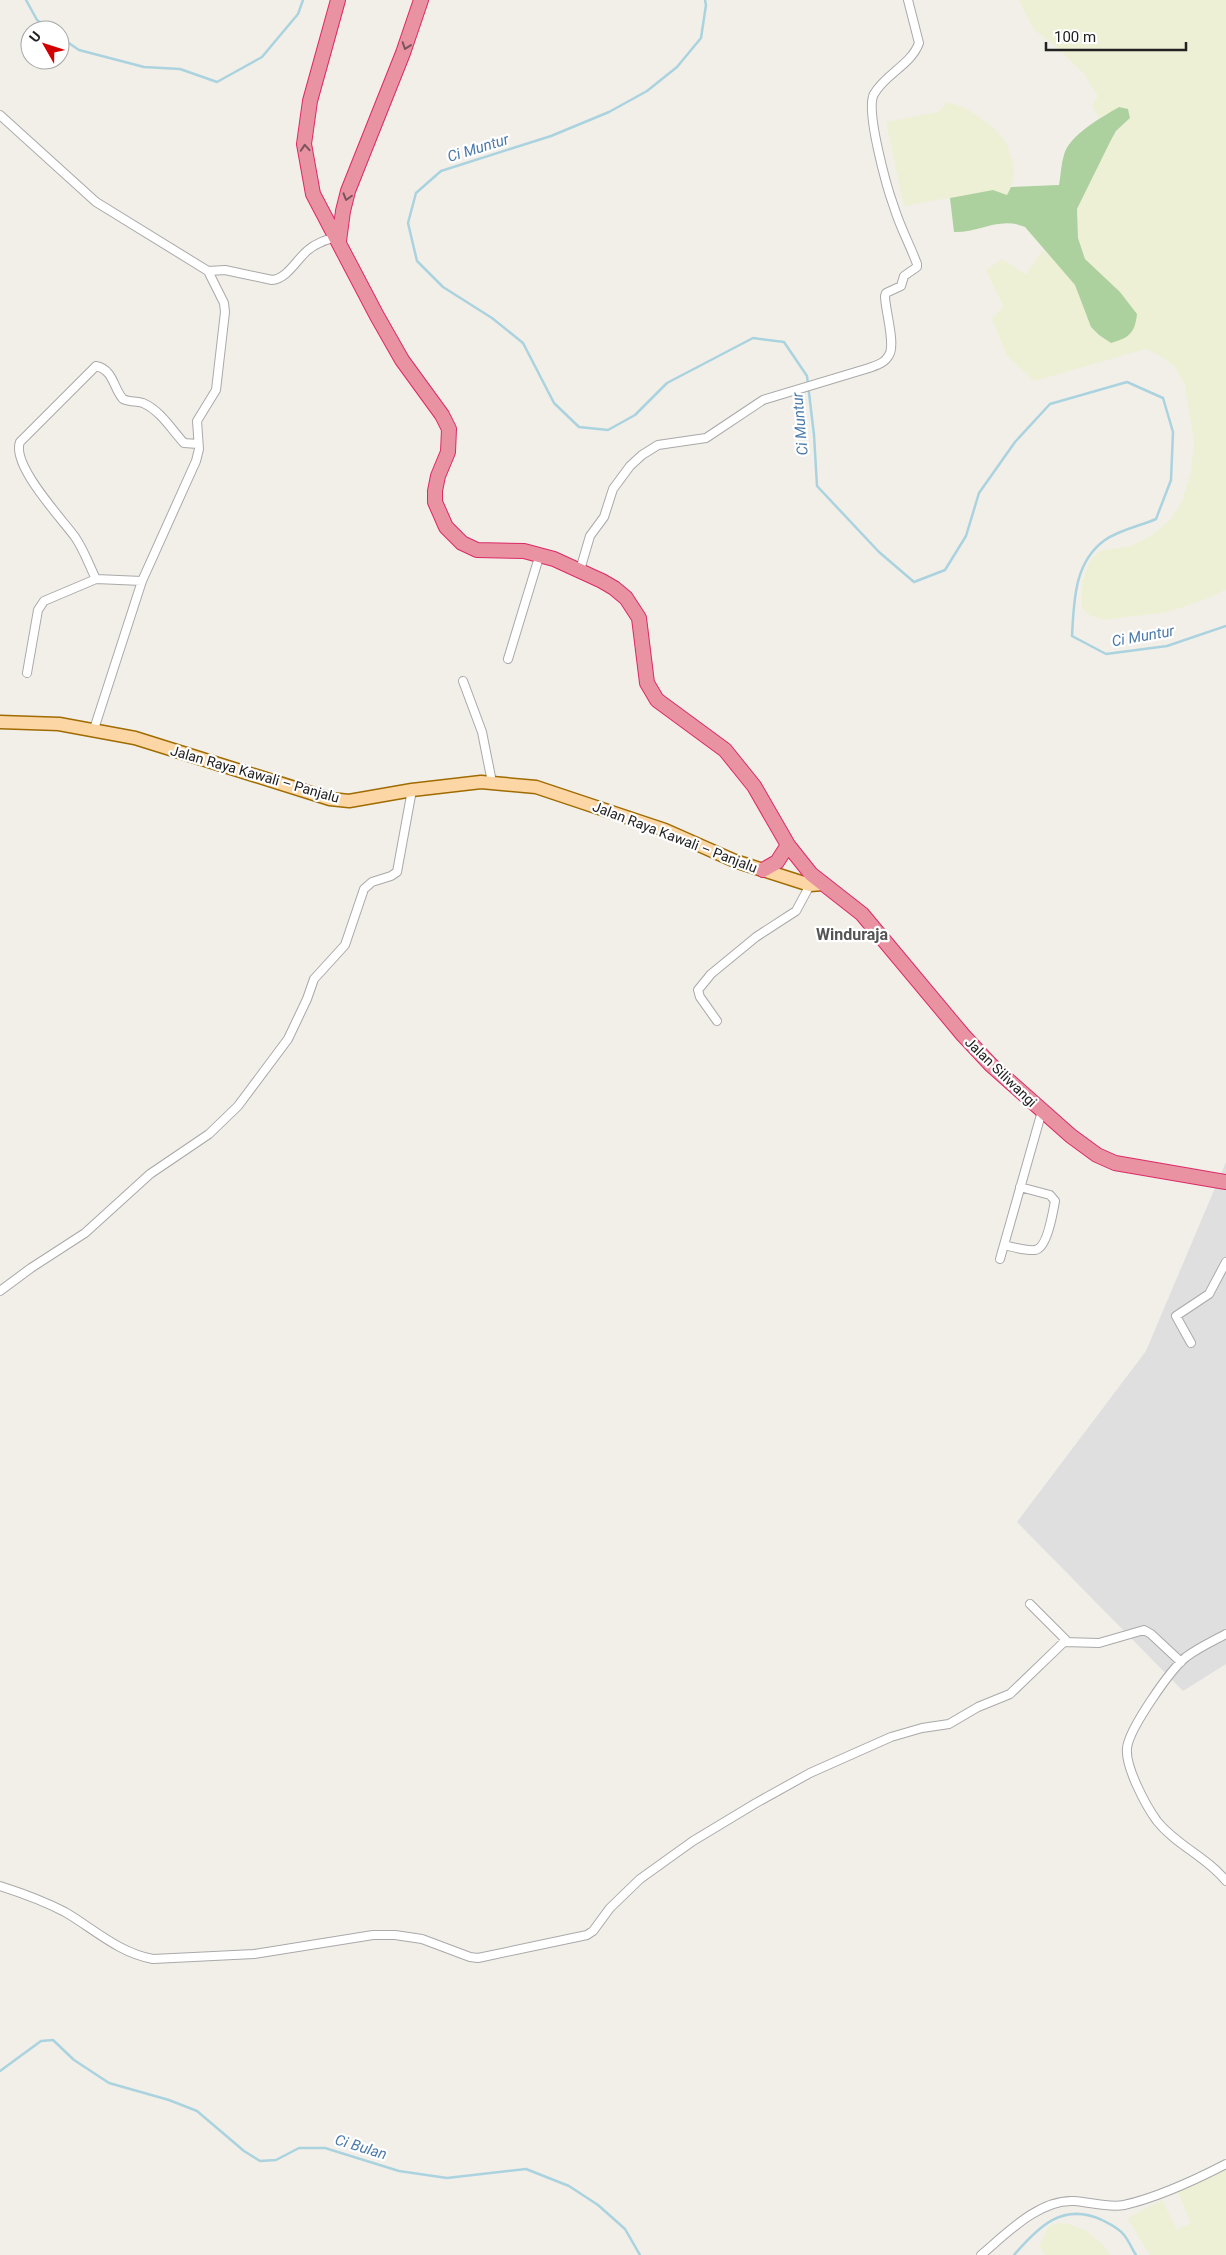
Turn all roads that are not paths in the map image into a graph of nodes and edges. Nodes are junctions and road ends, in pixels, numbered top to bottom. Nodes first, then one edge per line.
1 (338, 0) edge
2 (421, 0) edge
3 (908, 0) edge
4 (0, 115) edge
5 (338, 239) junction
6 (208, 271) junction
7 (198, 444) junction
8 (540, 554) junction
9 (580, 570) junction
10 (96, 579) junction
11 (142, 581) junction
12 (508, 659) dead end
13 (27, 673) dead end
14 (463, 681) dead end
15 (0, 722) edge
16 (94, 730) junction
17 (492, 782) junction
18 (412, 790) junction
19 (788, 845) junction
20 (763, 870) junction
21 (817, 885) junction
22 (717, 1022) dead end
23 (1042, 1111) junction
24 (1226, 1182) edge
25 (1020, 1187) junction
26 (1004, 1245) junction
27 (1000, 1259) dead end
28 (1226, 1262) edge
29 (0, 1291) edge
30 (1191, 1343) dead end
31 (1030, 1604) dead end
32 (1226, 1634) edge
33 (1067, 1640) junction
34 (1180, 1662) junction
35 (1226, 1881) edge
36 (0, 1886) edge
37 (1226, 2164) edge
38 (981, 2255) edge

5 -> 1 highway, Jalan Siliwangi
2 -> 5 highway
3 - 9 street
4 - 6 street
5 - 6 street
5 - 8 highway, Jalan Siliwangi
6 - 7 street
7 - 10 street
7 - 11 street
8 - 9 highway, Jalan Siliwangi
8 - 12 street
9 - 19 highway, Jalan Siliwangi
10 - 11 street
10 - 13 street
11 - 16 street
14 - 17 street
15 - 16 main road, Jalan Raya Kawali – Panjalu
16 - 18 main road, Jalan Raya Kawali – Panjalu
17 - 18 main road, Jalan Raya Kawali – Panjalu
17 - 20 main road, Jalan Raya Kawali – Panjalu
18 - 29 street
19 - 20 highway
19 - 21 highway, Jalan Siliwangi
20 - 21 main road, Jalan Raya Kawali – Panjalu
21 - 22 street
21 - 23 highway, Jalan Siliwangi
23 - 24 highway, Jalan Siliwangi
23 - 25 street
25 - 26 street
25 - 26 street
26 - 27 street
28 - 30 street
31 - 33 street
32 - 34 street
33 - 34 street
33 - 36 street
34 - 35 street
37 - 38 street

